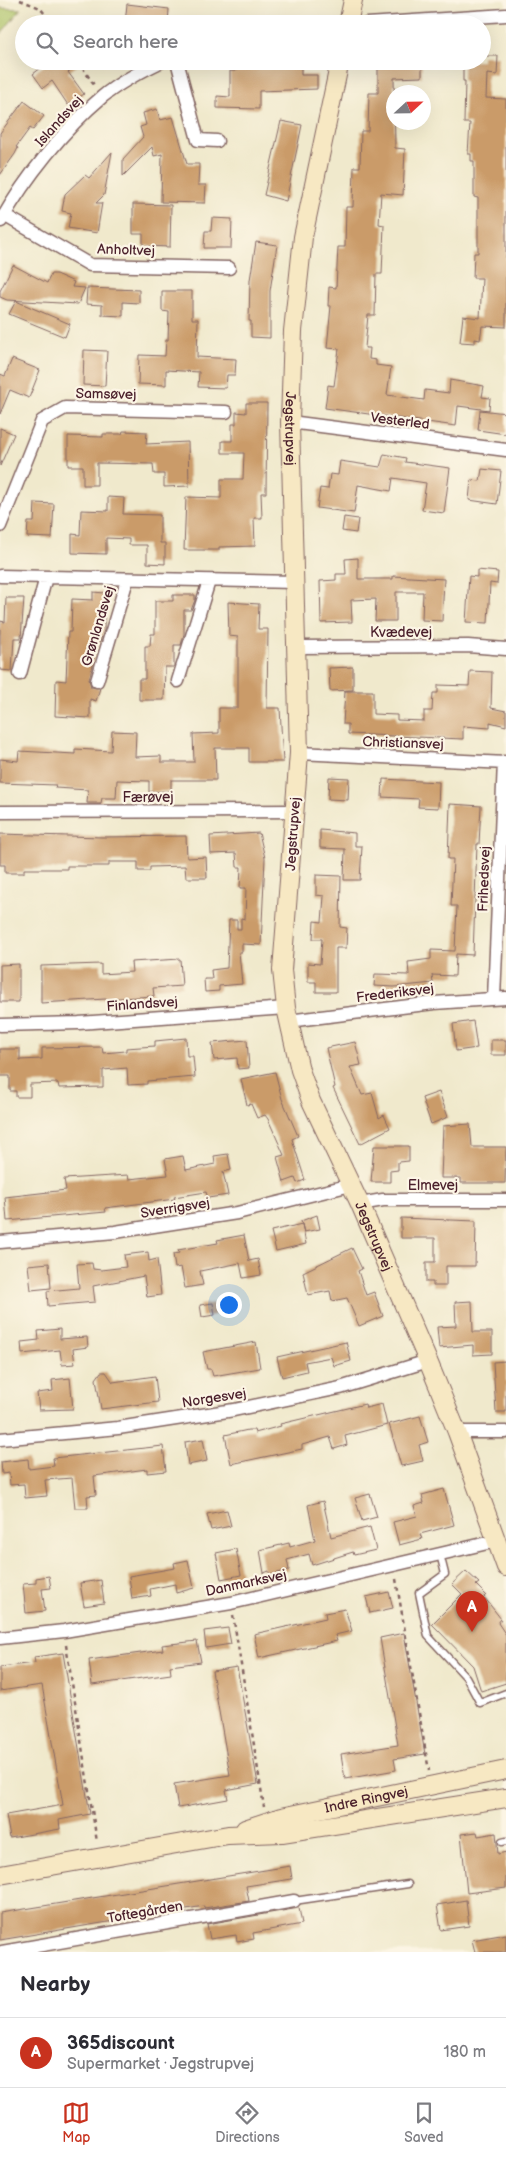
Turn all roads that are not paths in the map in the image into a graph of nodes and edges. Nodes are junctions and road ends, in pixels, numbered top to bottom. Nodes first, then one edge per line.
1 (353, 0) edge
2 (350, 15) edge
3 (506, 15) edge
4 (491, 16) edge
5 (145, 70) edge
6 (179, 70) edge
7 (338, 70) edge
8 (217, 141) dead end
9 (2, 219) edge
10 (229, 268) dead end
11 (226, 412) dead end
12 (290, 422) junction
13 (506, 450) edge
14 (0, 526) edge
15 (0, 576) edge
16 (46, 577) junction
17 (128, 580) junction
18 (209, 581) junction
19 (295, 582) junction
20 (297, 647) junction
21 (506, 649) edge
22 (20, 674) dead end
23 (97, 681) dead end
24 (178, 681) dead end
25 (299, 753) junction
26 (505, 762) edge
27 (0, 812) edge
28 (296, 812) junction
29 (500, 998) edge
30 (287, 1014) junction
31 (0, 1025) edge
32 (351, 1185) junction
33 (506, 1200) edge
34 (360, 1204) junction
35 (0, 1242) edge
36 (428, 1360) junction
37 (458, 1432) junction
38 (506, 1432) edge
39 (0, 1439) edge
40 (496, 1541) junction
41 (440, 1554) junction
42 (506, 1567) edge
43 (0, 1638) edge
44 (506, 1693) edge
45 (506, 1770) edge
46 (506, 1798) edge
47 (228, 1835) junction
48 (0, 1875) edge
49 (408, 1884) dead end
50 (294, 1901) joint
51 (2, 1952) edge

1 - 2 street
3 - 4 street
5 - 9 street, Islandsvej
6 - 8 street
7 - 12 street, Jegstrupvej
9 - 10 street, Anholtvej
11 - 14 street, Samsøvej
12 - 13 street, Vesterled
12 - 19 street, Jegstrupvej
15 - 16 street, Grønlandsvej
16 - 17 street, Grønlandsvej
16 - 22 street
17 - 18 street, Grønlandsvej
17 - 23 street, Grønlandsvej
18 - 19 street, Grønlandsvej
18 - 24 street
19 - 20 street, Jegstrupvej
20 - 21 street, Kvædevej
20 - 25 street, Jegstrupvej
25 - 26 street, Christiansvej
25 - 28 street, Jegstrupvej
26 - 29 street, Frihedsvej
27 - 28 street, Færøvej
28 - 30 street, Jegstrupvej
29 - 30 street, Frederiksvej
30 - 31 street, Finlandsvej
30 - 32 street, Jegstrupvej
32 - 34 street, Jegstrupvej
32 - 35 street, Sverrigsvej
33 - 34 street, Elmevej
34 - 36 street, Jegstrupvej
36 - 37 street, Jegstrupvej
36 - 39 street, Norgesvej
37 - 38 street
37 - 40 street, Jegstrupvej
40 - 41 street, Danmarksvej
40 - 42 street, Jegstrupvej
41 - 43 street, Danmarksvej
41 - 44 lane
45 - 47 street, Indre Ringvej
46 - 47 street, Indre Ringvej
47 - 48 street, Indre Ringvej
49 - 50 lane
50 - 51 street, Toftegården

